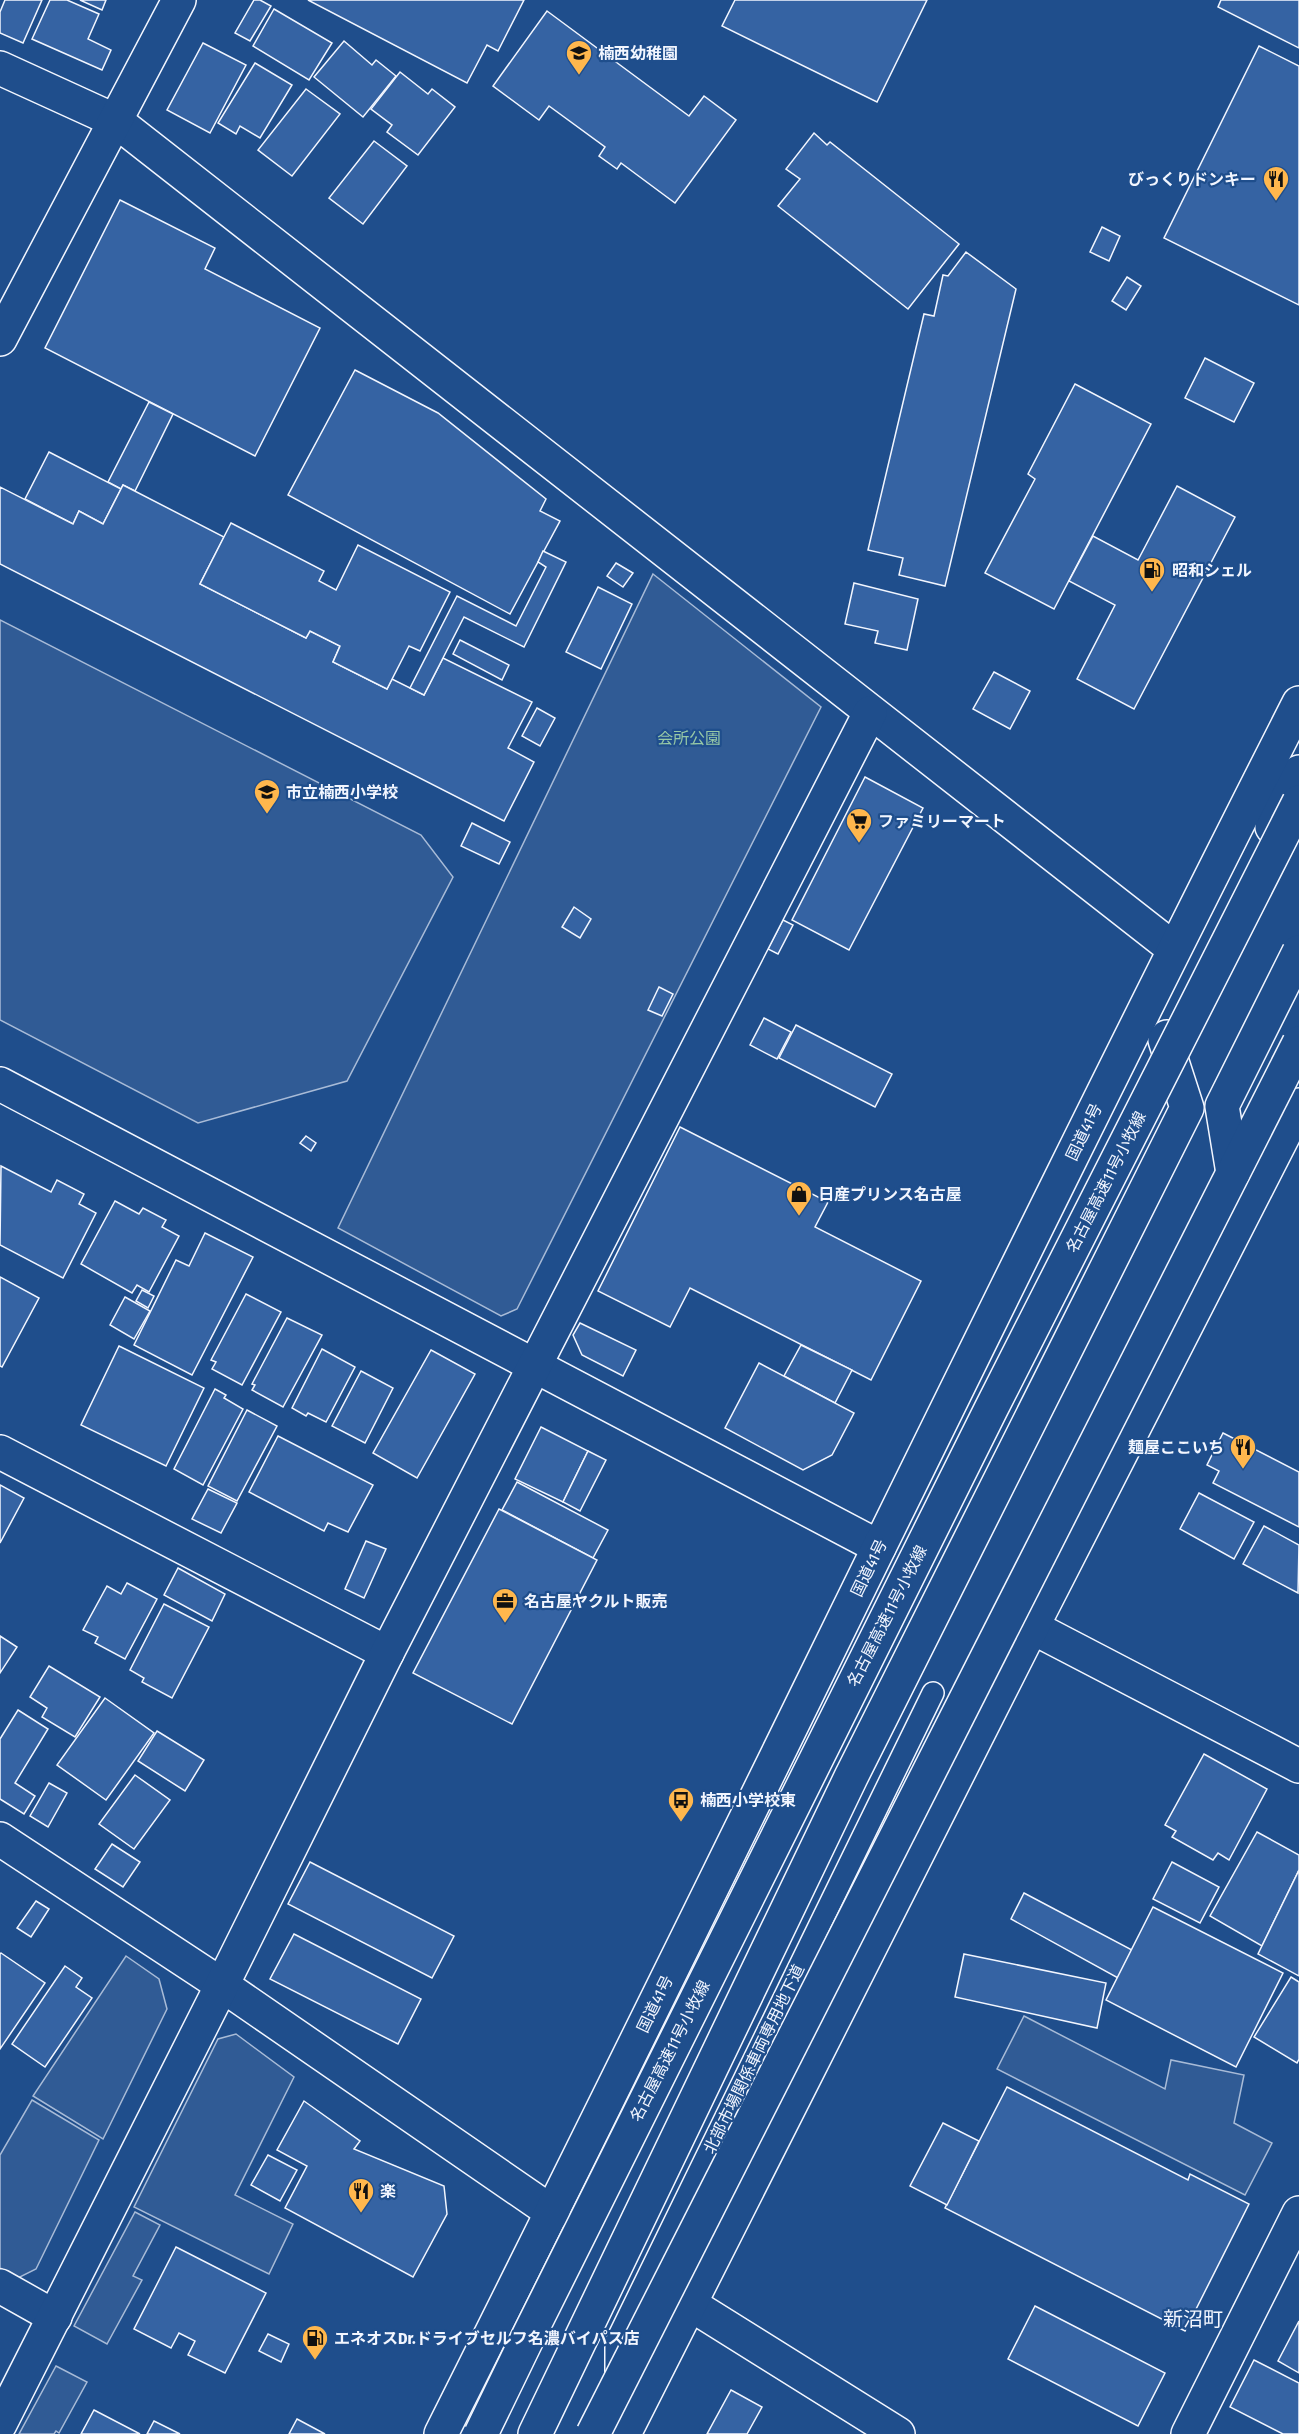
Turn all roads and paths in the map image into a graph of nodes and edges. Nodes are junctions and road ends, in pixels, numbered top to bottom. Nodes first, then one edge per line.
1 (179, 0) edge
2 (0, 68) edge
3 (116, 121) junction
4 (0, 339) edge
5 (1299, 703) edge
6 (870, 713) junction
7 (1299, 772) edge
8 (1299, 802) edge
9 (1174, 949) junction
10 (1299, 952) edge
11 (1299, 1043) edge
12 (0, 1084) edge
13 (1299, 1105) edge
14 (1233, 1173) junction
15 (534, 1365) junction
16 (0, 1452) edge
17 (879, 1547) junction
18 (1032, 1627) junction
19 (387, 1653) junction
20 (933, 1693) dead end
21 (1299, 1766) edge
22 (0, 1839) edge
23 (222, 1985) junction
24 (553, 2213) junction
25 (1299, 2213) edge
26 (0, 2286) edge
27 (690, 2304) junction
28 (54, 2317) junction
29 (0, 2424) edge
30 (441, 2434) edge
31 (481, 2434) edge
32 (535, 2434) edge
33 (593, 2434) edge
34 (615, 2434) edge
35 (624, 2434) edge
36 (898, 2434) edge
37 (1188, 2434) edge

1 - 3 main road
2 - 3 main road
3 - 4 main road
3 - 6 main road
5 - 9 main road, 国道41号
6 - 9 main road
6 - 15 main road
7 - 32 main road
8 - 31 main road, 名古屋高速11号小牧線, bridge
9 - 17 main road, 国道41号
10 - 14 main road, bridge
11 - 14 main road, bridge
12 - 15 main road
13 - 18 main road
14 - 33 main road, bridge
15 - 17 main road
15 - 19 main road
16 - 19 main road
17 - 24 main road, 国道41号
18 - 21 main road
18 - 27 main road
19 - 23 main road
20 - 34 lane, 北部市場関係車両専用地下道
22 - 23 main road
23 - 24 main road
23 - 28 main road
24 - 30 main road, 国道41号
25 - 37 main road
26 - 28 main road
27 - 35 main road
27 - 36 main road
28 - 29 main road

